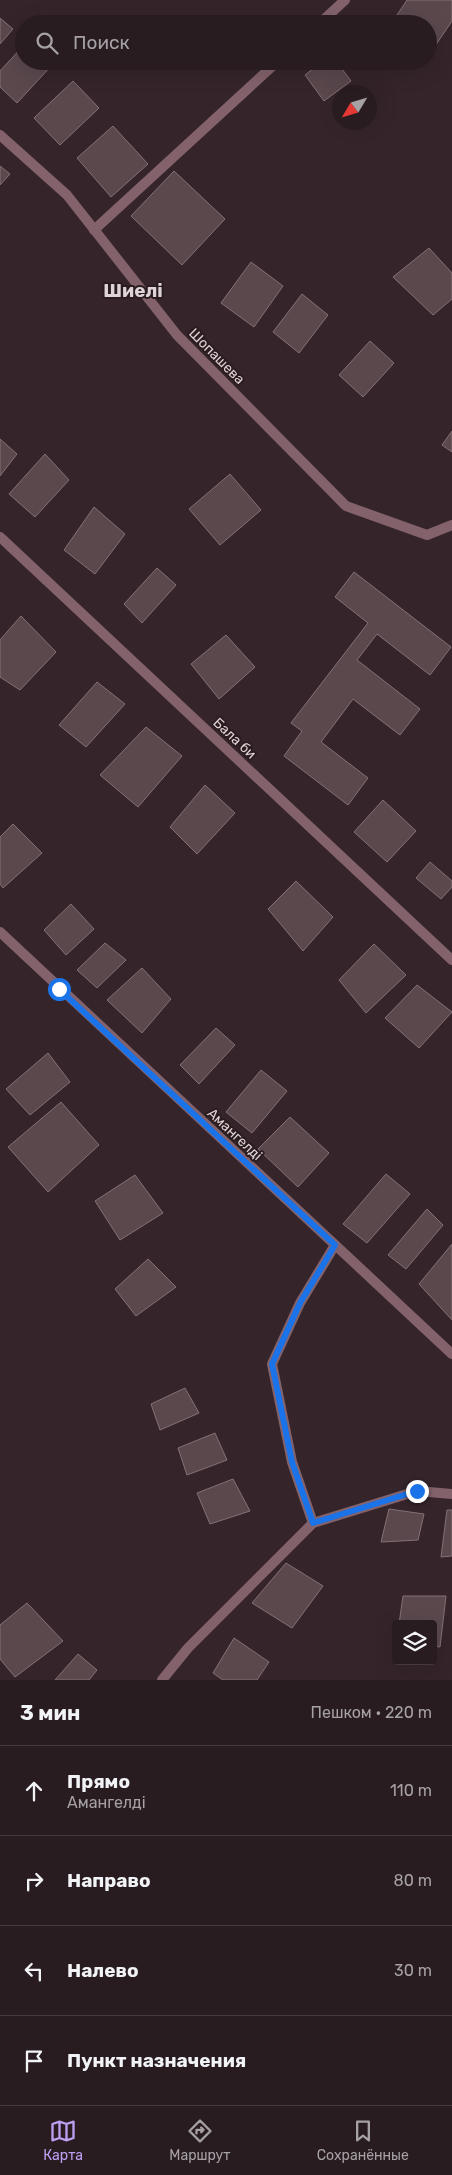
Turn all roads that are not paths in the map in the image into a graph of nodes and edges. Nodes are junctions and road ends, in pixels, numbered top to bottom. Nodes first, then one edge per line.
1 (345, 0) edge
2 (329, 15) edge
3 (268, 70) edge
4 (0, 135) edge
5 (94, 230) junction
6 (452, 525) edge
7 (0, 537) edge
8 (0, 932) edge
9 (452, 960) edge
10 (335, 1245) junction
11 (452, 1354) edge
12 (452, 1494) edge
13 (313, 1523) junction
14 (162, 1680) edge

1 - 2 street
3 - 5 street
4 - 5 street, Шопашева
5 - 6 street, Шопашева
7 - 9 street, Бала би
8 - 10 street, Амангелді
10 - 11 street, Амангелді
10 - 13 street
12 - 13 street
13 - 14 street

